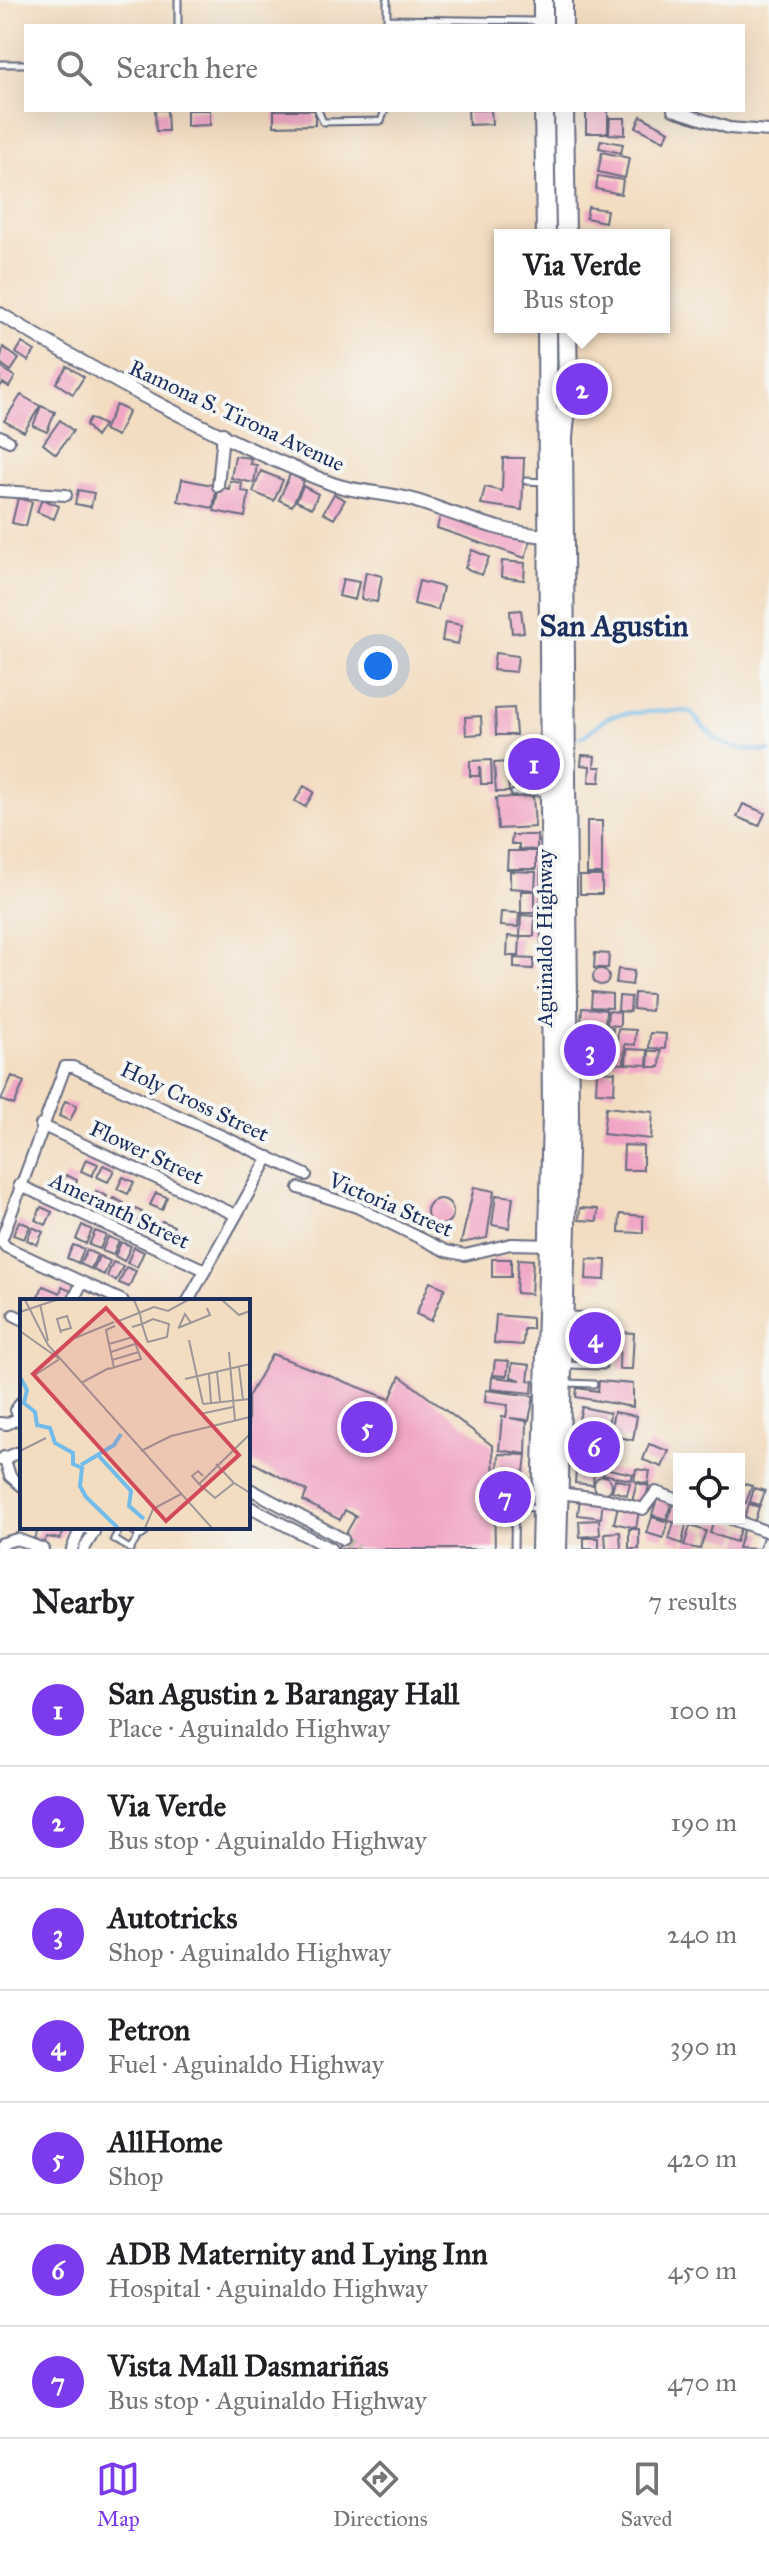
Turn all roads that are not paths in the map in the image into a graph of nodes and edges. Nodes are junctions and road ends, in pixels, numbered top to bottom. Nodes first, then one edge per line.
1 (178, 0) edge
2 (387, 0) edge
3 (543, 0) edge
4 (563, 0) edge
5 (387, 22) edge
6 (543, 23) edge
7 (178, 24) edge
8 (563, 24) edge
9 (0, 64) edge
10 (24, 64) edge
11 (319, 112) edge
12 (385, 112) edge
13 (544, 112) edge
14 (564, 112) edge
15 (679, 112) edge
16 (769, 131) edge
17 (546, 229) edge
18 (566, 229) edge
19 (0, 314) edge
20 (547, 333) edge
21 (567, 333) edge
22 (223, 433) junction
23 (526, 481) dead end
24 (549, 482) junction
25 (218, 486) dead end
26 (0, 491) edge
27 (66, 495) dead end
28 (557, 536) junction
29 (559, 792) junction
30 (514, 793) dead end
31 (41, 1125) junction
32 (269, 1157) junction
33 (306, 1175) dead end
34 (19, 1185) junction
35 (299, 1188) dead end
36 (236, 1215) junction
37 (556, 1246) junction
38 (205, 1270) junction
39 (82, 1282) junction
40 (94, 1288) junction
41 (74, 1299) edge
42 (89, 1299) edge
43 (119, 1299) edge
44 (189, 1299) edge
45 (562, 1315) junction
46 (604, 1326) dead end
47 (603, 1349) dead end
48 (554, 1373) junction
49 (594, 1384) dead end
50 (20, 1420) edge
51 (0, 1423) edge
52 (12, 1456) edge
53 (20, 1484) edge
54 (250, 1489) edge
55 (549, 1498) junction
56 (673, 1498) edge
57 (250, 1507) edge
58 (515, 1507) junction
59 (745, 1524) edge
60 (87, 1529) edge
61 (120, 1529) edge
62 (140, 1529) edge
63 (768, 1532) edge
64 (343, 1539) tunnel mouth
65 (0, 1544) edge
66 (43, 1549) edge
67 (72, 1549) edge
68 (84, 1549) edge
69 (130, 1549) edge
70 (130, 1549) edge
71 (331, 1549) tunnel mouth
72 (514, 1549) edge
73 (541, 1549) edge
74 (557, 1549) edge

1 - 7 lane
2 - 5 lane
3 - 6 highway
4 - 8 highway
5 - 6 lane
6 - 8 lane
9 - 10 lane
11 - 12 lane
13 - 17 highway
14 - 18 highway
15 - 16 street
19 - 22 street, Ramona S. Tirona Avenue
20 - 24 highway, Aguinaldo Highway
21 - 28 highway, Aguinaldo Highway
22 - 25 street
22 - 28 street, Ramona S. Tirona Avenue
23 - 24 lane
24 - 28 highway, Aguinaldo Highway
26 - 27 street
28 - 29 highway, Aguinaldo Highway
29 - 30 lane
29 - 37 highway, Aguinaldo Highway
31 - 32 street, Holy Cross Street
31 - 34 street
31 - 36 street, Flower Street
32 - 33 street, Holy Cross Street
32 - 36 street
34 - 38 street, Ameranth Street
34 - 39 street
35 - 37 street, Victoria Street
36 - 38 street
37 - 45 highway, Aguinaldo Highway
37 - 48 highway, Aguinaldo Highway
38 - 44 street
39 - 40 street
39 - 41 street
40 - 42 street
40 - 43 street
45 - 46 lane
45 - 48 highway, Aguinaldo Highway
47 - 48 lane
48 - 49 lane
48 - 55 highway, Aguinaldo Highway
50 - 51 street
52 - 53 street
54 - 64 street
55 - 56 street
55 - 58 lane
55 - 58 lane
55 - 73 highway, Aguinaldo Highway
55 - 74 highway, Aguinaldo Highway
57 - 71 street
58 - 72 lane
59 - 63 street
60 - 67 street
60 - 68 street
61 - 69 lane
62 - 70 lane
65 - 66 street

